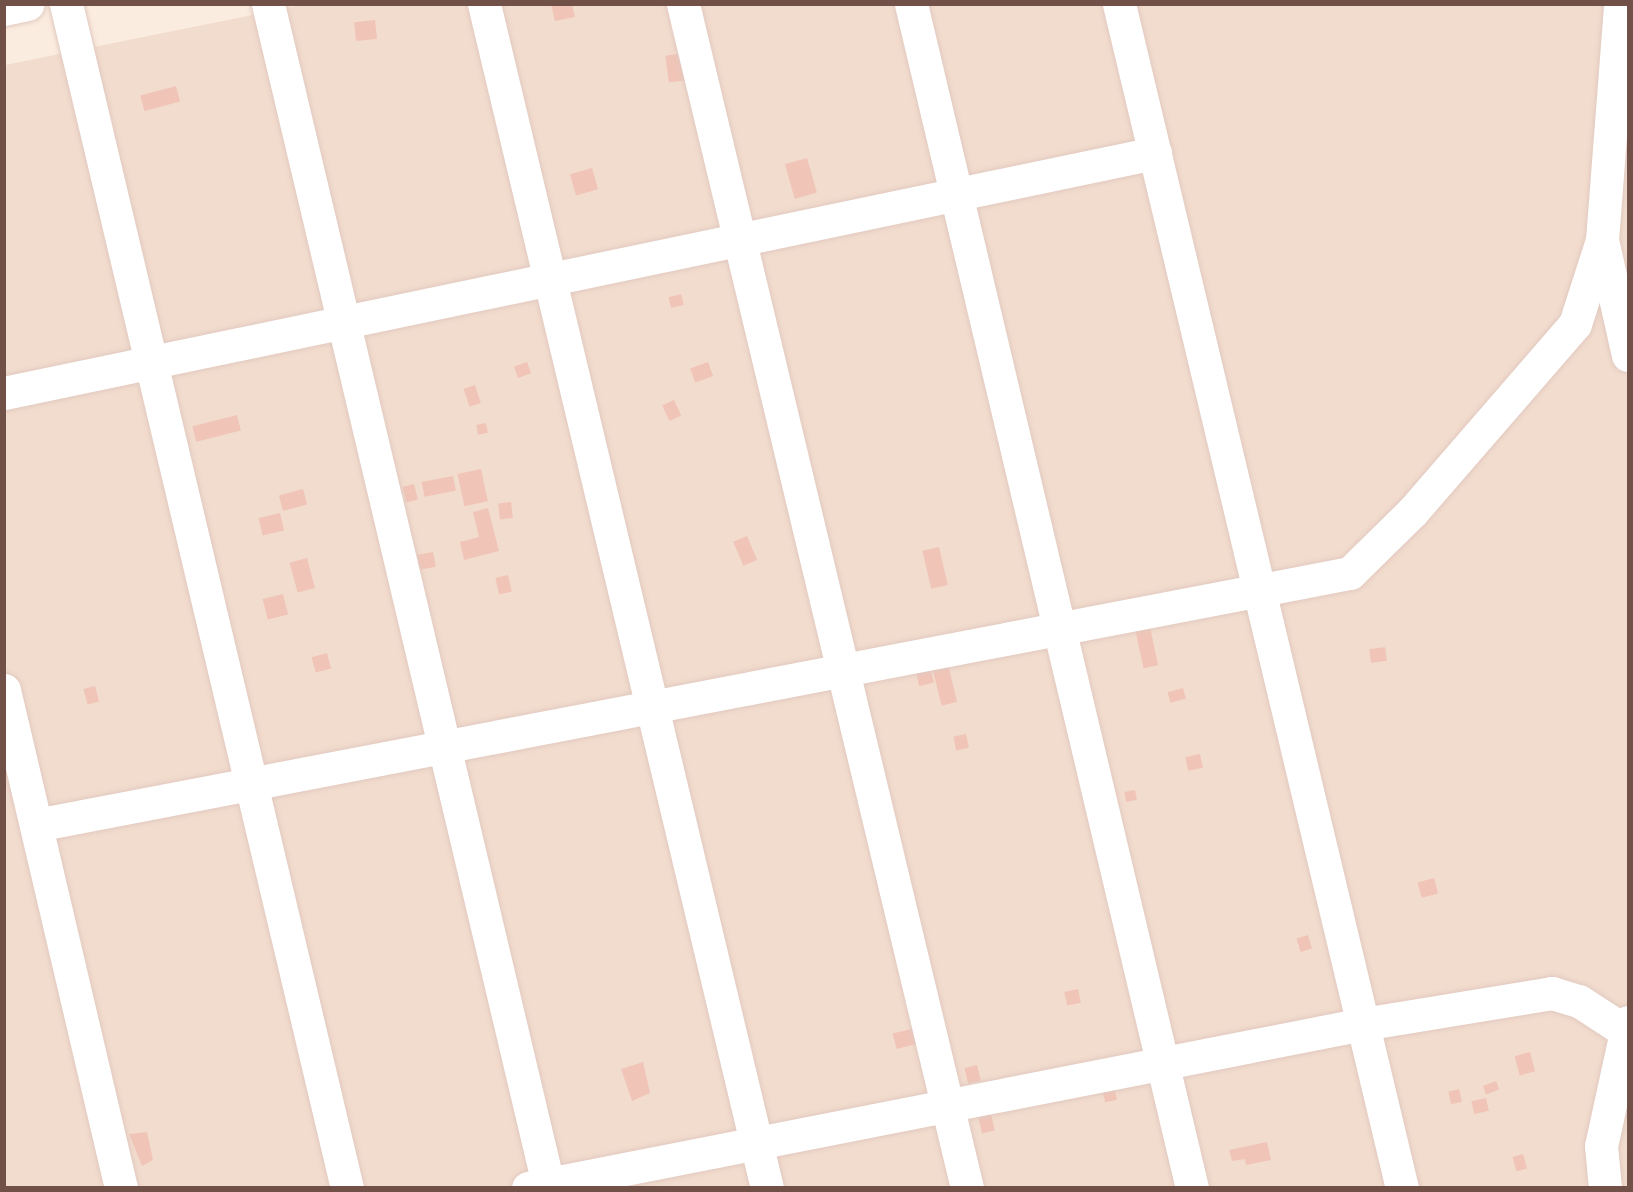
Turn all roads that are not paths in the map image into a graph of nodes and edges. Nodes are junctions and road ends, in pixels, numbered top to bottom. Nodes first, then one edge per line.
1 (27, 4) edge
2 (66, 4) edge
3 (268, 4) edge
4 (484, 4) edge
5 (683, 4) edge
6 (911, 4) edge
7 (1119, 4) edge
8 (1620, 4) edge
9 (4, 9) edge
10 (1155, 153) junction
11 (956, 194) junction
12 (739, 239) junction
13 (1602, 240) junction
14 (549, 279) junction
15 (344, 322) junction
16 (1629, 355) edge
17 (152, 362) junction
18 (4, 393) edge
19 (1260, 591) junction
20 (1060, 629) junction
21 (843, 671) junction
22 (4, 690) edge
23 (652, 707) junction
24 (445, 747) junction
25 (254, 784) junction
26 (36, 825) junction
27 (1363, 1024) junction
28 (1627, 1026) edge
29 (1163, 1063) junction
30 (947, 1105) junction
31 (756, 1143) junction
32 (542, 1186) edge
33 (121, 1188) edge
34 (347, 1188) edge
35 (767, 1188) edge
36 (967, 1188) edge
37 (1192, 1188) edge
38 (1402, 1188) edge
39 (1605, 1188) edge

1 - 9 street
2 - 17 street
3 - 15 street
4 - 14 street
5 - 12 street
6 - 11 street
7 - 10 street
8 - 13 street
10 - 11 street
10 - 19 street
11 - 12 street
11 - 20 street
12 - 14 street
12 - 21 street
13 - 16 street
13 - 19 street
14 - 15 street
14 - 23 street
15 - 17 street
15 - 24 street
17 - 18 street
17 - 25 street
19 - 20 street
19 - 27 street
20 - 21 street
20 - 29 street
21 - 23 street
21 - 30 street
22 - 26 street
23 - 24 street
23 - 31 street
24 - 25 street
24 - 32 street
25 - 26 street
25 - 34 street
26 - 33 street
27 - 28 street
27 - 29 street
27 - 38 street
28 - 39 street
29 - 30 street
29 - 37 street
30 - 31 street
30 - 36 street
31 - 32 street
31 - 35 street

